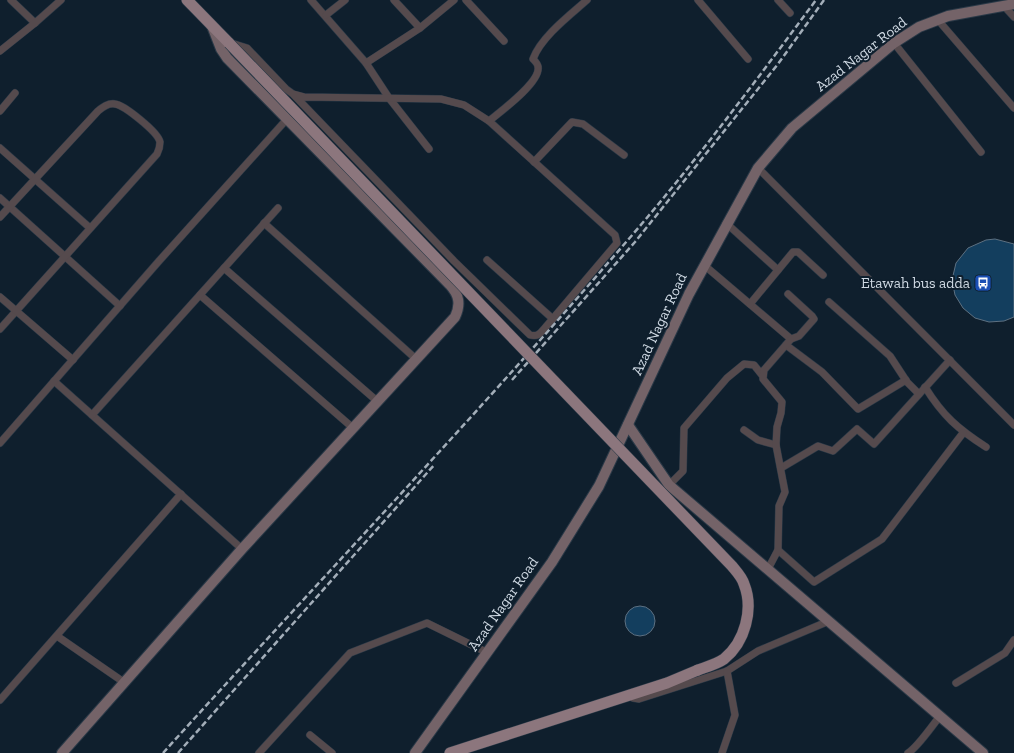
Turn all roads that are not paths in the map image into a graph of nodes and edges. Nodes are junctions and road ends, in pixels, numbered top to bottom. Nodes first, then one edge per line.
1 (11, 0) edge
2 (61, 0) edge
3 (187, 0) edge
4 (311, 0) edge
5 (345, 0) edge
6 (394, 0) edge
7 (454, 0) edge
8 (466, 0) edge
9 (587, 0) edge
10 (698, 0) edge
11 (778, 0) edge
12 (1009, 5) edge
13 (790, 12) dead end
14 (326, 16) junction
15 (1014, 17) edge
16 (938, 20) junction
17 (35, 23) junction
18 (212, 26) junction
19 (420, 28) junction
20 (504, 41) dead end
21 (229, 43) junction
22 (894, 44) junction
23 (0, 51) edge
24 (748, 59) dead end
25 (366, 63) junction
26 (15, 93) dead end
27 (293, 94) junction
28 (389, 98) junction
29 (1014, 108) edge
30 (0, 111) edge
31 (286, 119) junction
32 (489, 121) junction
33 (0, 148) edge
34 (428, 149) dead end
35 (981, 152) dead end
36 (624, 155) dead end
37 (534, 162) junction
38 (758, 168) junction
39 (34, 179) junction
40 (0, 198) edge
41 (9, 206) junction
42 (278, 208) dead end
43 (0, 217) edge
44 (264, 223) junction
45 (726, 223) junction
46 (90, 228) junction
47 (64, 257) junction
48 (487, 260) dead end
49 (704, 265) junction
50 (224, 268) junction
51 (778, 270) junction
52 (823, 275) dead end
53 (788, 294) dead end
54 (200, 295) junction
55 (0, 297) edge
56 (829, 302) dead end
57 (750, 304) junction
58 (120, 306) junction
59 (16, 311) junction
60 (553, 319) junction
61 (0, 329) edge
62 (788, 342) junction
63 (416, 359) junction
64 (73, 360) junction
65 (950, 360) junction
66 (762, 375) junction
67 (906, 380) junction
68 (54, 381) junction
69 (926, 387) junction
70 (919, 394) junction
71 (377, 401) junction
72 (92, 415) junction
73 (1014, 425) edge
74 (628, 426) junction
75 (353, 428) junction
76 (744, 430) dead end
77 (964, 433) junction
78 (0, 443) edge
79 (776, 445) junction
80 (986, 447) dead end
81 (781, 468) junction
82 (669, 485) junction
83 (181, 494) junction
84 (242, 549) junction
85 (778, 550) junction
86 (768, 569) junction
87 (828, 621) junction
88 (57, 636) junction
89 (1014, 640) edge
90 (1006, 652) junction
91 (488, 653) junction
92 (1014, 654) edge
93 (727, 671) junction
94 (125, 683) junction
95 (956, 683) dead end
96 (631, 695) junction
97 (0, 700) edge
98 (940, 716) junction
99 (310, 735) dead end
100 (911, 752) edge
101 (62, 753) edge
102 (258, 753) edge
103 (332, 753) edge
104 (415, 753) edge
105 (450, 753) edge
106 (722, 753) edge
107 (983, 753) edge

1 - 17 street
2 - 17 street
3 - 18 main road
4 - 14 street
5 - 14 street
6 - 19 street
7 - 19 street
8 - 20 street
9 - 32 street
10 - 24 street
11 - 13 street
12 - 15 street
12 - 16 street, Azad Nagar Road
14 - 25 street
16 - 22 street, Azad Nagar Road
16 - 29 street
17 - 23 street
18 - 21 main road
18 - 31 street
19 - 25 street
21 - 27 street
21 - 96 main road, bridge
22 - 35 street
22 - 38 street, Azad Nagar Road
25 - 28 street
26 - 30 street
27 - 28 street
27 - 60 street
28 - 32 street
28 - 34 street
31 - 58 street
31 - 63 street
32 - 37 street
33 - 39 street
36 - 37 street
37 - 60 street
38 - 45 street, Azad Nagar Road
38 - 65 street
39 - 41 street
39 - 46 street
39 - 46 street
40 - 41 street
41 - 43 street
41 - 47 street
42 - 44 street
44 - 50 street
44 - 63 street
45 - 49 street, Azad Nagar Road
45 - 51 street
46 - 47 street
47 - 58 street
47 - 59 street
48 - 60 street
49 - 57 street
49 - 74 street, Azad Nagar Road
50 - 54 street
50 - 71 street
51 - 52 street
51 - 57 street
53 - 62 street
54 - 72 street
54 - 75 street
55 - 59 street
56 - 67 street
57 - 62 street
58 - 64 street
59 - 61 street
59 - 64 street
62 - 66 street
62 - 67 street
63 - 71 street
64 - 68 street
65 - 69 street
65 - 73 street
66 - 79 street
66 - 82 street
67 - 70 street
68 - 72 street
68 - 78 street
69 - 70 street
69 - 77 street
70 - 81 street
71 - 75 street
72 - 83 street
74 - 82 street
74 - 91 street, Azad Nagar Road
75 - 84 street
76 - 79 street
77 - 80 street
77 - 85 street
79 - 81 street
81 - 85 street
82 - 86 street
83 - 84 street
83 - 88 street
84 - 94 street
85 - 86 street
86 - 87 street
87 - 93 street
87 - 98 street
88 - 94 street
88 - 97 street
89 - 90 street
90 - 92 street
90 - 95 street
91 - 102 street
91 - 104 street, Azad Nagar Road
93 - 96 street
93 - 106 street
94 - 101 street
96 - 105 main road
98 - 100 street
98 - 107 street
99 - 103 street

